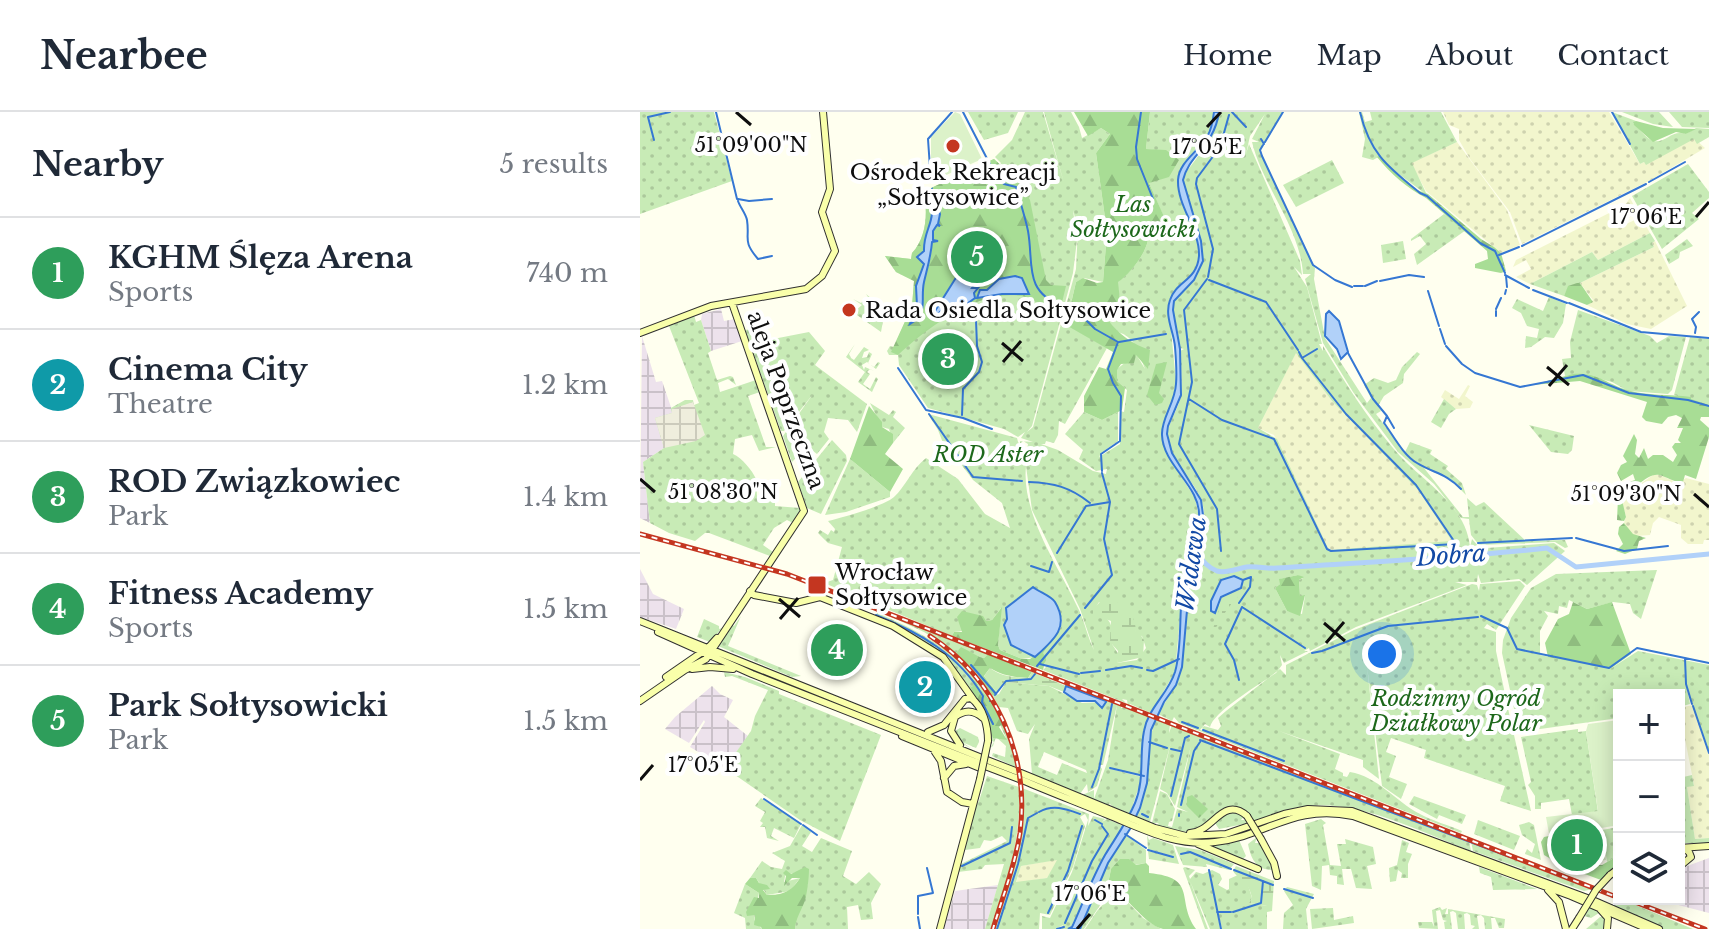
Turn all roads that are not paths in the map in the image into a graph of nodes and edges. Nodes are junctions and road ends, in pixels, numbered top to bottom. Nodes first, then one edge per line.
1 (823, 112) edge
2 (732, 303) junction
3 (640, 333) edge
4 (752, 594) junction
5 (640, 623) edge
6 (688, 645) junction
7 (708, 651) junction
8 (690, 660) junction
9 (679, 674) junction
10 (752, 674) junction
11 (962, 682) junction
12 (640, 698) edge
13 (964, 701) junction
14 (975, 701) junction
15 (969, 711) junction
16 (985, 721) junction
17 (905, 727) junction
18 (893, 729) junction
19 (928, 732) junction
20 (960, 745) junction
21 (932, 749) junction
22 (984, 762) junction
23 (969, 764) junction
24 (1008, 771) junction
25 (944, 778) junction
26 (976, 793) junction
27 (957, 800) junction
28 (969, 804) junction
29 (1216, 817) junction
30 (1265, 821) junction
31 (1154, 830) junction
32 (1195, 843) junction
33 (1709, 846) edge
34 (1686, 848) edge
35 (1249, 855) dead end
36 (1242, 862) junction
37 (1493, 863) junction
38 (1258, 869) dead end
39 (1613, 873) edge
40 (1277, 876) dead end
41 (1538, 884) junction
42 (1596, 890) junction
43 (1594, 905) junction
44 (1579, 918) junction
45 (1568, 928) edge
46 (940, 929) edge
47 (1581, 929) edge
48 (1607, 929) edge
49 (1648, 929) edge
50 (1659, 929) edge

1 - 2 main road
2 - 3 main road
2 - 4 main road, aleja Poprzeczna
4 - 7 main road
4 - 11 main road
5 - 6 main road
5 - 7 main road
6 - 7 main road
6 - 8 main road
7 - 8 main road
7 - 9 main road
7 - 10 main road
7 - 17 main road
8 - 12 main road
9 - 10 main road
9 - 12 main road
10 - 18 main road
11 - 13 main road
11 - 14 main road
13 - 14 main road
13 - 15 main road
13 - 19 main road
14 - 15 main road
14 - 16 main road
15 - 16 main road
15 - 20 main road
16 - 26 main road, bridge
17 - 19 main road
17 - 22 main road
18 - 21 main road
18 - 22 main road
19 - 20 main road
20 - 22 main road
21 - 23 main road
21 - 25 main road
22 - 23 main road
22 - 24 main road
22 - 24 main road
23 - 25 main road
24 - 31 main road
25 - 27 main road
26 - 27 main road
26 - 28 main road
27 - 28 main road
28 - 46 main road
29 - 30 main road
29 - 31 main road
29 - 40 main road, bridge
30 - 31 main road
30 - 37 main road
31 - 32 main road
32 - 36 main road
32 - 41 main road
33 - 34 main road
35 - 36 main road
36 - 38 main road
37 - 42 main road
37 - 50 main road
39 - 42 main road, bridge
41 - 43 main road
41 - 45 main road
42 - 44 main road, bridge
43 - 48 main road
43 - 49 main road
44 - 45 main road
44 - 47 main road, bridge

